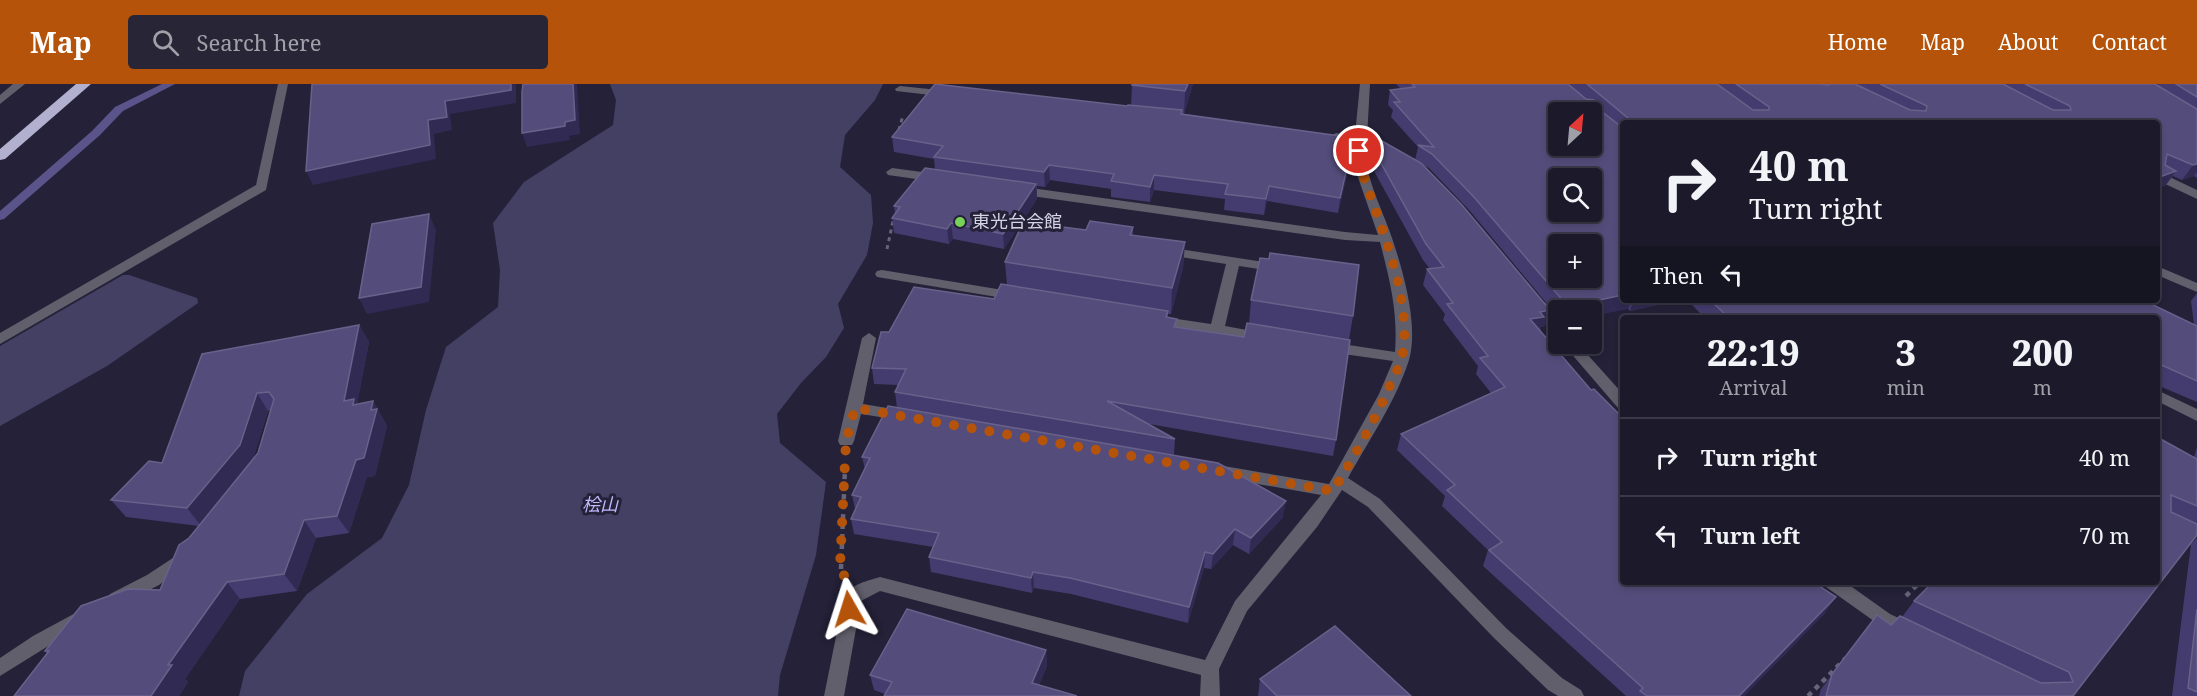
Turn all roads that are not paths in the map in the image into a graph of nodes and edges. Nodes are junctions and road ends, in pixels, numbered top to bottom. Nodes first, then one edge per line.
1 (20, 84) edge
2 (84, 84) edge
3 (283, 84) edge
4 (1365, 84) edge
5 (900, 88) dead end
6 (959, 95) edge
7 (0, 101) edge
8 (1324, 135) edge
9 (1359, 139) junction
10 (0, 156) edge
11 (1397, 157) edge
12 (892, 172) dead end
13 (2160, 176) edge
14 (950, 180) edge
15 (1008, 188) edge
16 (2197, 195) edge
17 (1386, 239) junction
18 (1150, 249) edge
19 (1233, 261) junction
20 (1288, 269) edge
21 (2160, 271) edge
22 (882, 274) dead end
23 (2197, 288) edge
24 (1530, 294) edge
25 (1032, 299) edge
26 (1548, 317) edge
27 (1147, 318) edge
28 (1217, 330) junction
29 (1275, 338) edge
30 (0, 339) edge
31 (869, 339) dead end
32 (1309, 344) edge
33 (1579, 354) edge
34 (1402, 358) junction
35 (2160, 397) edge
36 (1620, 401) edge
37 (855, 408) junction
38 (2197, 416) edge
39 (925, 420) edge
40 (846, 441) road end
41 (1205, 469) edge
42 (1336, 486) junction
43 (195, 549) edge
44 (1836, 585) edge
45 (1927, 640) edge
46 (0, 668) edge
47 (1210, 669) junction
48 (834, 696) edge
49 (1210, 696) edge
50 (1574, 696) edge

1 - 7 street
2 - 10 highway
3 - 30 street
4 - 9 street
5 - 6 street
8 - 9 street
9 - 11 street
9 - 17 street
12 - 14 street
13 - 16 street
15 - 17 street
17 - 34 street
18 - 19 street
19 - 20 street
19 - 28 street
21 - 23 street
22 - 25 street
24 - 26 street
27 - 28 street
28 - 29 street
31 - 37 street
32 - 34 street
33 - 36 street
34 - 42 street
35 - 38 street
37 - 39 street
37 - 40 street
41 - 42 street
42 - 47 street
42 - 50 street
43 - 46 street
44 - 45 street
47 - 48 street
47 - 49 street

